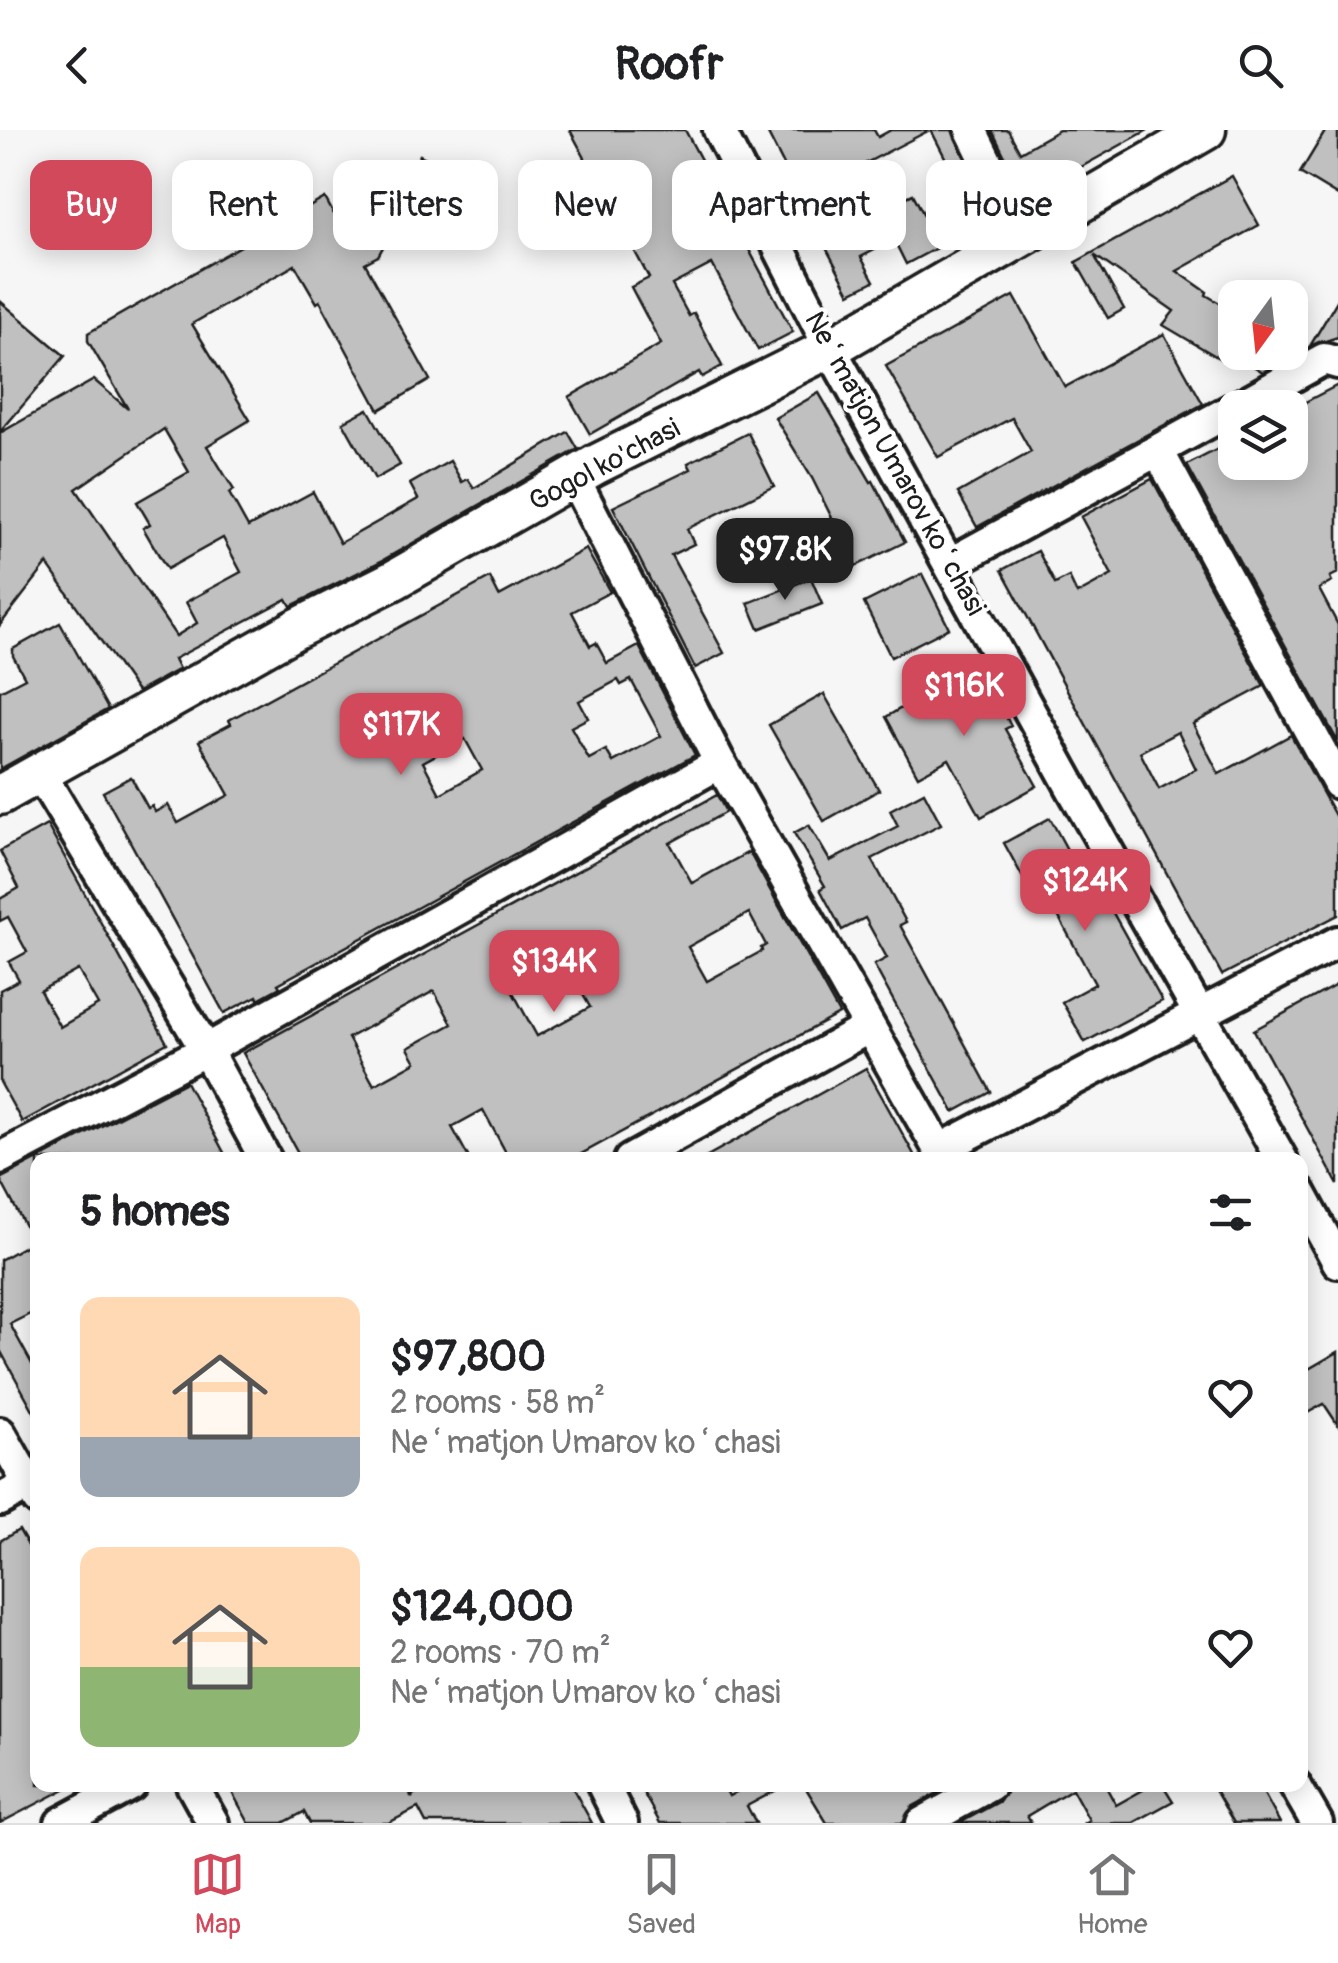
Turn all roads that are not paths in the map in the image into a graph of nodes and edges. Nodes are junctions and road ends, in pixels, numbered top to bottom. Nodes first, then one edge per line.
1 (719, 130) edge
2 (971, 130) edge
3 (1206, 130) edge
4 (986, 160) edge
5 (1087, 201) edge
6 (1003, 250) edge
7 (830, 348) junction
8 (1338, 362) edge
9 (1268, 390) edge
10 (1218, 418) edge
11 (1158, 451) junction
12 (574, 478) junction
13 (951, 564) junction
14 (720, 763) junction
15 (39, 772) junction
16 (1338, 783) edge
17 (0, 795) edge
18 (1338, 942) edge
19 (1203, 1015) junction
20 (868, 1028) junction
21 (206, 1050) junction
22 (262, 1152) edge
23 (644, 1152) edge
24 (940, 1152) edge
25 (948, 1152) edge
26 (1278, 1152) edge
27 (0, 1158) edge
28 (1308, 1207) edge
29 (1338, 1262) edge
30 (0, 1433) edge
31 (30, 1480) edge
32 (30, 1490) edge
33 (0, 1500) edge
34 (118, 1792) edge
35 (196, 1792) edge
36 (606, 1792) edge
37 (977, 1792) edge
38 (1299, 1792) edge
39 (62, 1823) edge
40 (213, 1823) edge
41 (622, 1823) edge
42 (922, 1823) edge
43 (1316, 1823) edge

1 - 7 street, Neʻmatjon Umarov koʻchasi
2 - 4 street
3 - 5 main road, Gogol ko'chasi
6 - 7 main road, Gogol ko'chasi
7 - 12 main road, Gogol ko'chasi
7 - 13 street, Neʻmatjon Umarov koʻchasi
8 - 9 street
10 - 11 street
11 - 13 street
11 - 16 street
12 - 14 street
12 - 15 main road, Gogol ko'chasi
13 - 19 street, Neʻmatjon Umarov koʻchasi
14 - 20 street
14 - 21 street
15 - 17 main road, Gogol ko'chasi
15 - 21 street
18 - 19 street
19 - 25 street
19 - 26 street, Neʻmatjon Umarov koʻchasi
20 - 23 street
20 - 24 street
21 - 22 street
21 - 27 street
28 - 29 street
30 - 31 street
32 - 33 street
34 - 39 street
35 - 40 street
36 - 41 street
37 - 42 street
38 - 43 street

